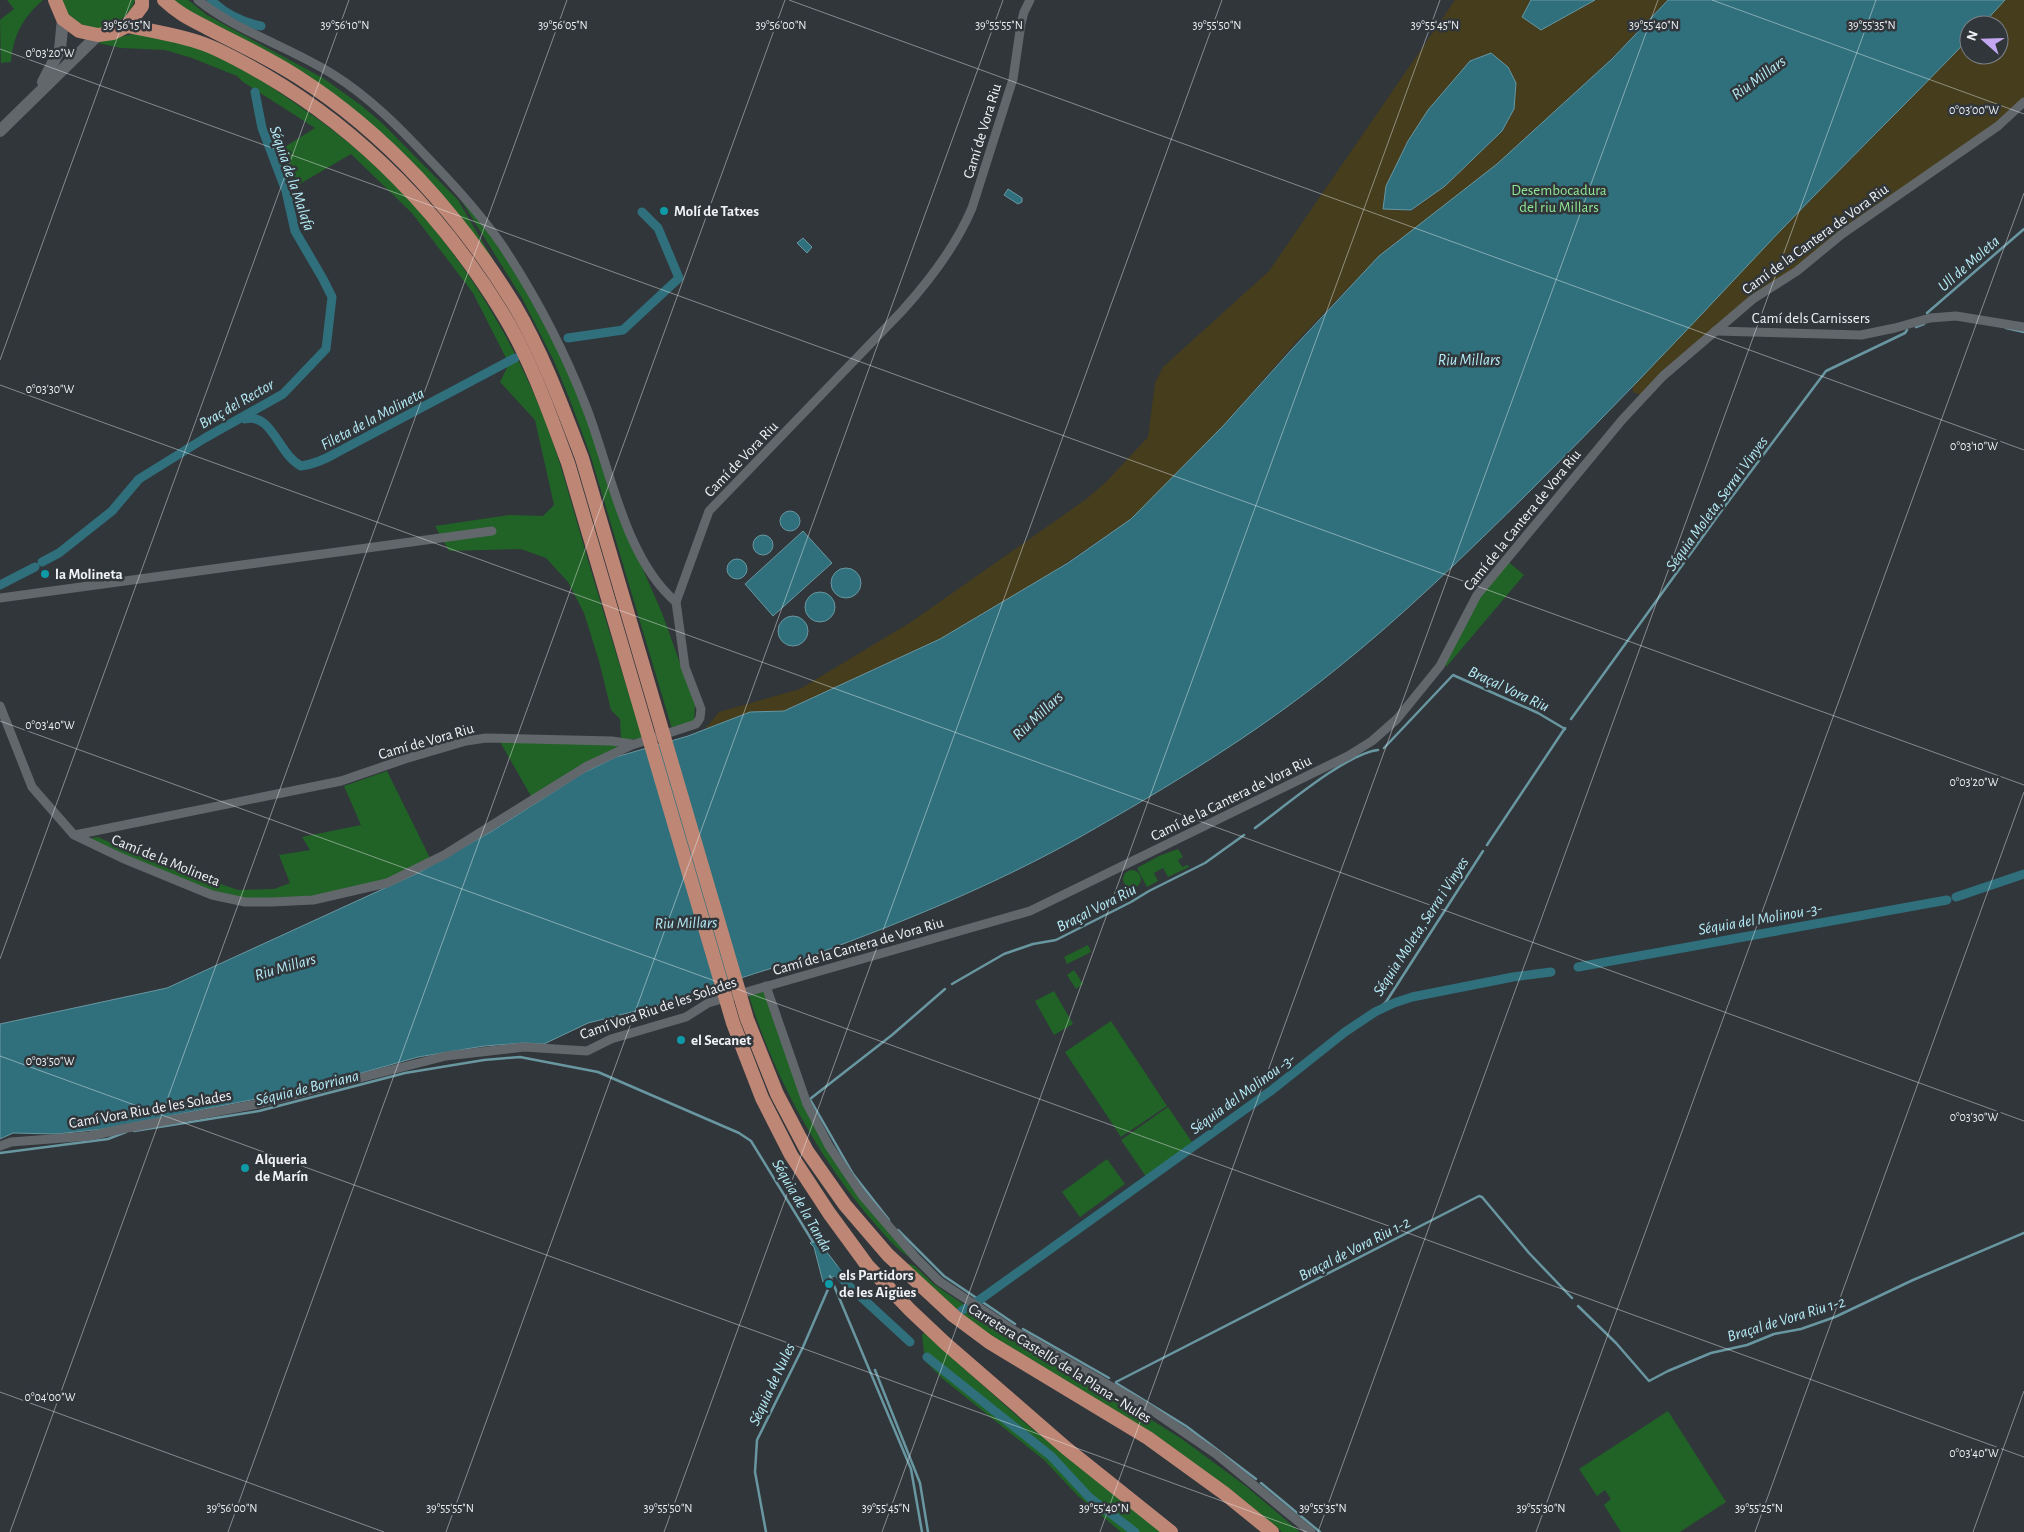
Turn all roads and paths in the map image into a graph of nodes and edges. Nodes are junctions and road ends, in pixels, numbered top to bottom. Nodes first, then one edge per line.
1 (55, 0) edge
2 (142, 0) edge
3 (164, 0) edge
4 (198, 0) edge
5 (1030, 0) edge
6 (63, 19) junction
7 (127, 26) junction
8 (98, 36) junction
9 (34, 96) junction
10 (2024, 102) edge
11 (0, 132) edge
12 (2024, 327) edge
13 (1715, 331) junction
14 (492, 531) dead end
15 (0, 598) edge
16 (676, 602) junction
17 (0, 706) edge
18 (632, 744) junction
19 (74, 836) junction
20 (766, 986) junction
21 (0, 1146) edge
22 (1171, 1532) edge
23 (1272, 1532) edge
24 (1311, 1532) edge

1 - 6 main road
2 - 7 main road
3 - 23 main road, Carretera Castelló de la Plana - Nules
4 - 16 street
5 - 16 street, Camí de Vora Riu
6 - 8 main road
6 - 9 street
7 - 8 main road
7 - 22 main road
8 - 9 street
9 - 11 street
10 - 13 street, Camí de la Cantera de Vora Riu
12 - 13 street, Camí dels Carnissers
13 - 20 street, Camí de la Cantera de Vora Riu
14 - 15 street
16 - 18 street, Camí de Vora Riu
17 - 19 street, Camí de la Molineta
18 - 19 street, Camí de Vora Riu
18 - 19 street, Camí de la Molineta
20 - 21 street, Camí Vora Riu de les Solades
20 - 24 street

